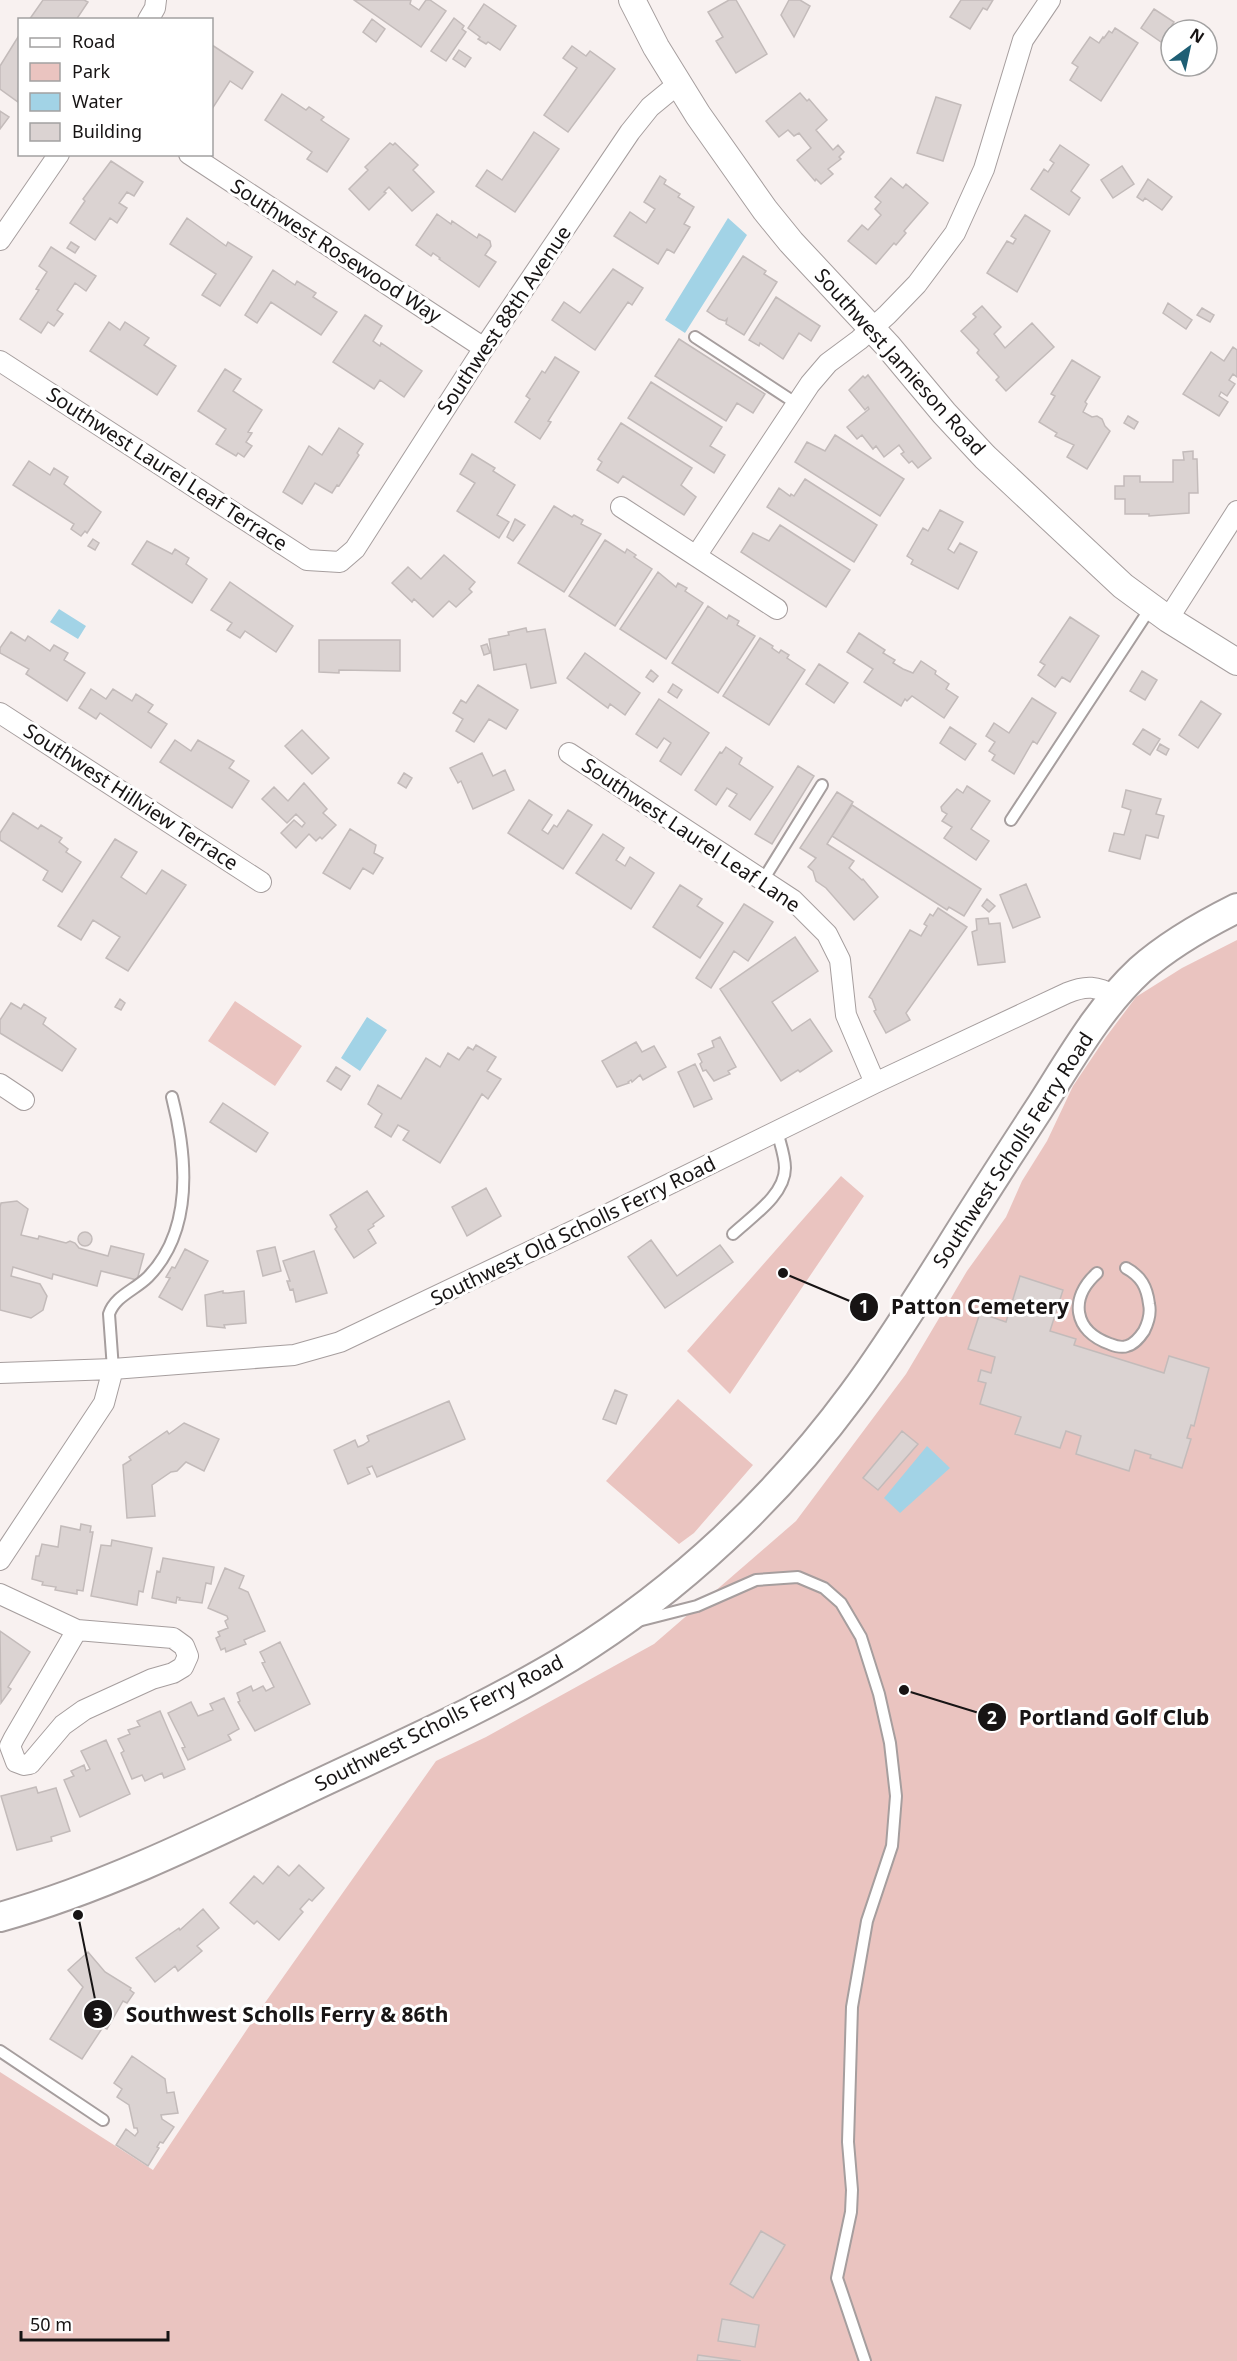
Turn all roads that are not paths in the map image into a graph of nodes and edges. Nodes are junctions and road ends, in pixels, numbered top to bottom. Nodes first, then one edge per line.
1 (156, 0) edge
2 (632, 0) edge
3 (1050, 0) edge
4 (149, 18) edge
5 (678, 84) junction
6 (58, 156) edge
7 (192, 156) edge
8 (0, 240) edge
9 (873, 328) junction
10 (695, 337) dead end
11 (484, 348) junction
12 (0, 361) edge
13 (797, 404) junction
14 (621, 507) dead end
15 (1237, 511) edge
16 (696, 556) junction
17 (339, 562) joint
18 (777, 609) dead end
19 (1160, 613) junction
20 (1237, 662) edge
21 (0, 713) edge
22 (569, 753) dead end
23 (822, 785) dead end
24 (1011, 820) dead end
25 (763, 880) junction
26 (261, 882) dead end
27 (1237, 908) edge
28 (1115, 996) junction
29 (874, 1083) junction
30 (0, 1084) edge
31 (172, 1097) dead end
32 (24, 1100) dead end
33 (777, 1131) junction
34 (733, 1234) dead end
35 (1126, 1268) dead end
36 (1097, 1273) dead end
37 (113, 1369) junction
38 (0, 1373) edge
39 (0, 1560) edge
40 (0, 1594) edge
41 (615, 1627) junction
42 (77, 1630) junction
43 (0, 1917) edge
44 (0, 2051) edge
45 (103, 2120) dead end
46 (865, 2361) edge

1 - 4 street
2 - 5 street, Southwest Jamieson Road
3 - 9 street
5 - 9 street, Southwest Jamieson Road
5 - 11 street, Southwest 88th Avenue
6 - 8 street
7 - 11 street, Southwest Rosewood Way
9 - 13 street
9 - 19 street, Southwest Jamieson Road
10 - 13 lane
11 - 17 street, Southwest 88th Avenue
12 - 17 street, Southwest Laurel Leaf Terrace
13 - 16 street
14 - 16 street
15 - 19 street
16 - 18 street
19 - 20 street, Southwest Jamieson Road
19 - 24 lane
21 - 26 street, Southwest Hillview Terrace
22 - 25 street, Southwest Laurel Leaf Lane
23 - 25 lane
25 - 29 street, Southwest Laurel Leaf Lane
27 - 28 main road, Southwest Scholls Ferry Road
28 - 29 street, Southwest Old Scholls Ferry Road
28 - 41 main road, Southwest Scholls Ferry Road
29 - 33 street, Southwest Old Scholls Ferry Road
30 - 32 street
31 - 37 lane
33 - 34 lane
33 - 37 street, Southwest Old Scholls Ferry Road
35 - 36 lane
37 - 38 street, Southwest Old Scholls Ferry Road
37 - 39 street
40 - 42 street
41 - 43 main road, Southwest Scholls Ferry Road
41 - 46 lane
42 - 42 street
44 - 45 lane

